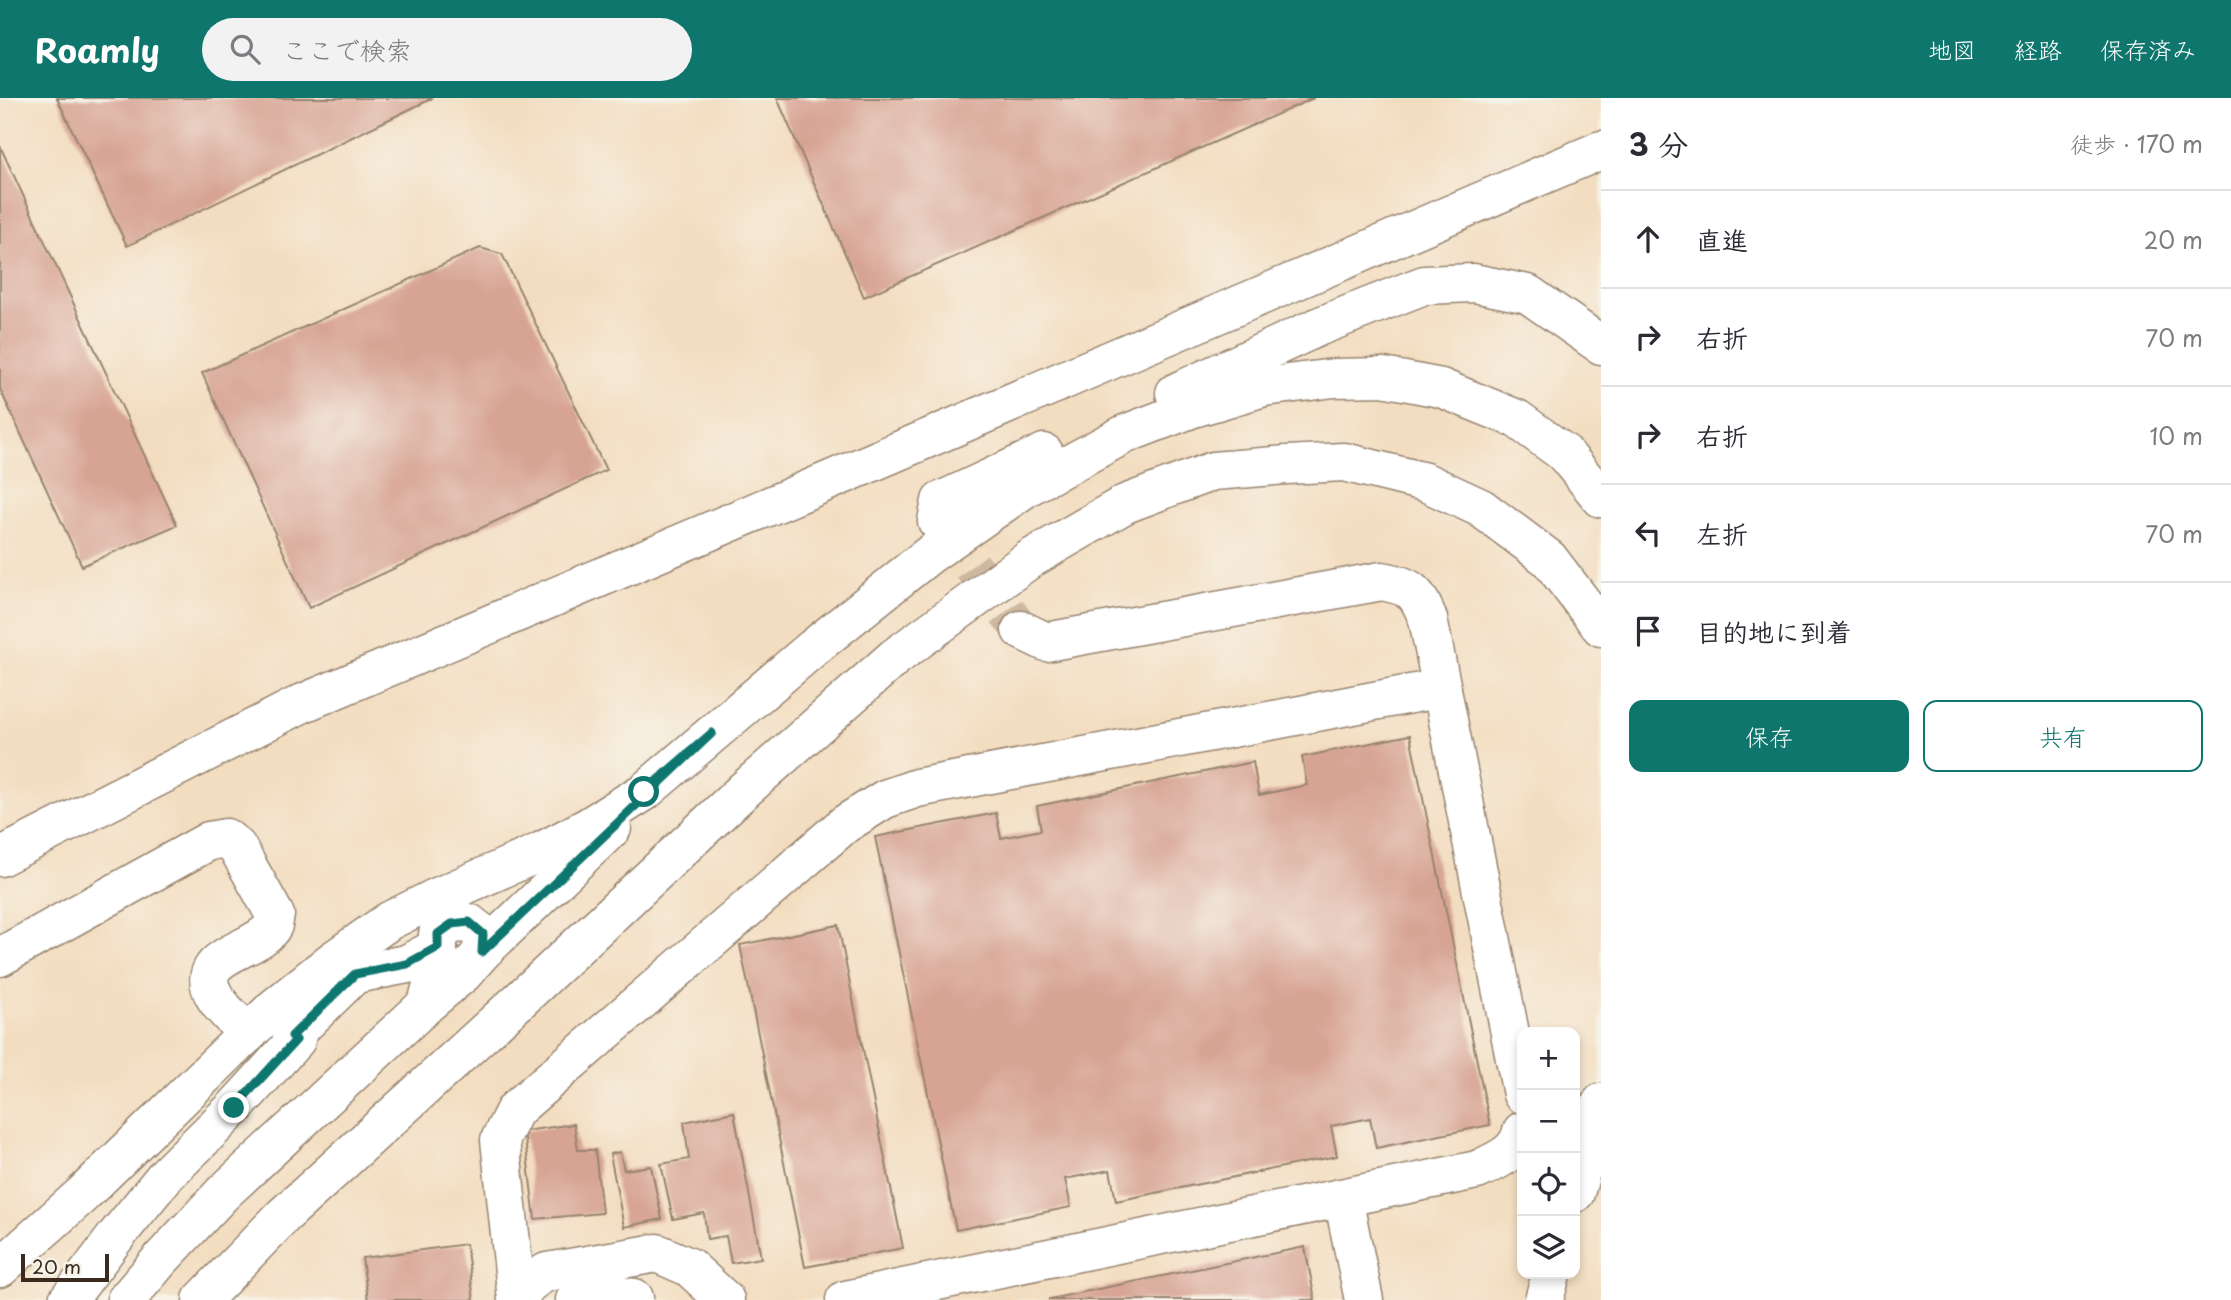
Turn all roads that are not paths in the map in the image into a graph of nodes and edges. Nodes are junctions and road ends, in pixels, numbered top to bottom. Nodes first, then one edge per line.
1 (1601, 150) edge
2 (1601, 345) edge
3 (1601, 498) edge
4 (937, 521) dead end
5 (1601, 627) edge
6 (1021, 630) tunnel mouth
7 (1442, 688) junction
8 (712, 733) junction
9 (0, 858) edge
10 (438, 947) junction
11 (482, 952) junction
12 (0, 957) edge
13 (215, 998) junction
14 (427, 1004) junction
15 (248, 1034) junction
16 (200, 1081) junction
17 (1521, 1090) edge
18 (1601, 1103) edge
19 (1517, 1144) edge
20 (1580, 1176) edge
21 (1343, 1198) junction
22 (0, 1268) edge
23 (1550, 1279) edge
24 (640, 1299) edge
25 (68, 1300) edge
26 (126, 1300) edge
27 (202, 1300) edge
28 (519, 1300) edge
29 (575, 1300) edge
30 (725, 1300) edge
31 (845, 1300) edge
32 (1364, 1300) edge
33 (1544, 1300) edge

1 - 9 street
2 - 4 street
3 - 8 street
5 - 27 street
6 - 7 street
7 - 17 street
7 - 28 street
8 - 11 street
8 - 15 street
10 - 11 street
10 - 14 street
10 - 25 street
11 - 14 street
12 - 13 street
13 - 15 street
13 - 16 street
14 - 26 street
15 - 16 street
16 - 22 street
18 - 20 street
19 - 21 street
21 - 31 street
21 - 32 street
23 - 33 street
24 - 29 street
28 - 30 street

